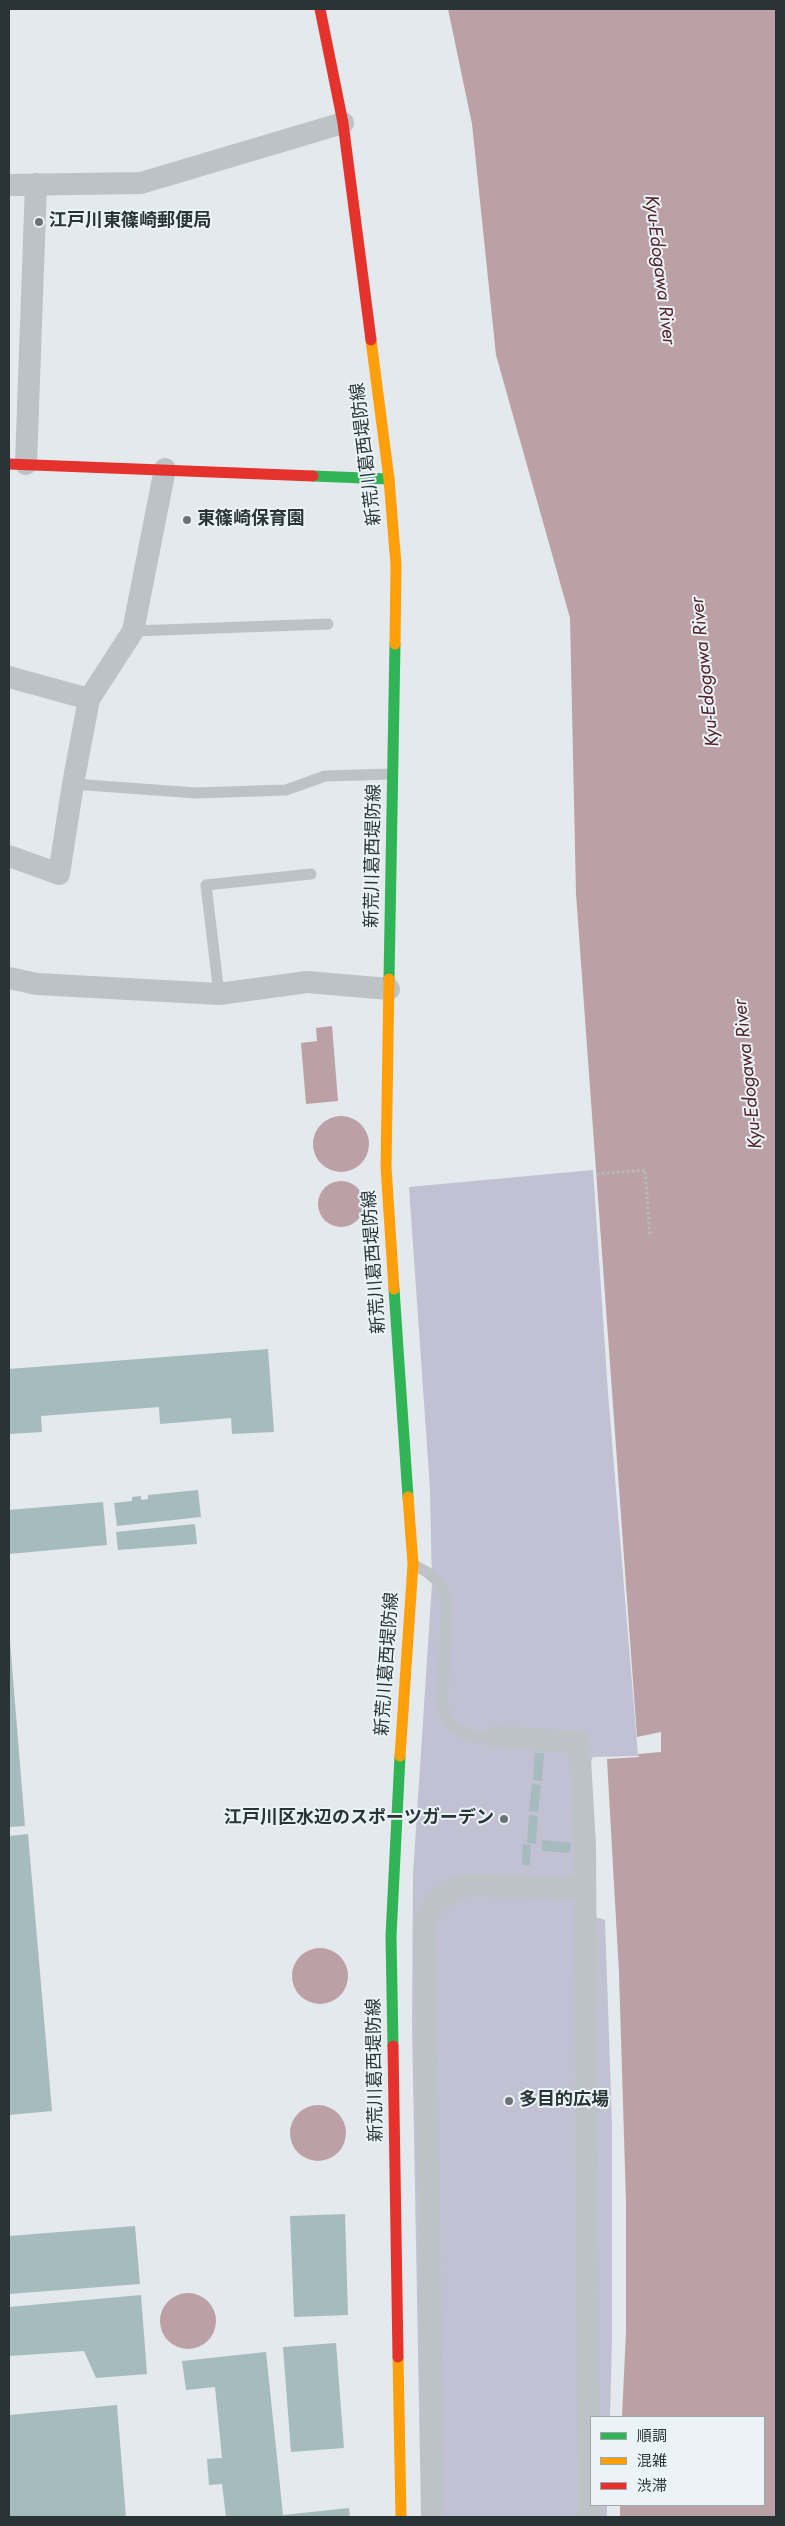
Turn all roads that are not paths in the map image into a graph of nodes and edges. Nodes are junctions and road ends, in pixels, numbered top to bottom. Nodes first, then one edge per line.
1 (320, 9) edge
2 (343, 123) junction
3 (36, 184) junction
4 (9, 185) edge
5 (17, 464) edge
6 (165, 469) junction
7 (389, 480) junction
8 (328, 624) dead end
9 (133, 631) junction
10 (9, 677) edge
11 (89, 699) junction
12 (392, 774) junction
13 (73, 784) junction
14 (9, 856) edge
15 (311, 874) dead end
16 (9, 978) edge
17 (389, 989) junction
18 (219, 994) junction
19 (413, 1564) junction
20 (494, 1737) joint
21 (586, 1888) junction
22 (401, 2517) edge
23 (433, 2517) edge
24 (589, 2517) edge

1 - 2 main road, 新荒川葛西堤防線
2 - 3 street
2 - 7 main road, 新荒川葛西堤防線
3 - 4 street
3 - 5 street
5 - 6 main road
6 - 7 main road
6 - 9 street
7 - 12 main road, 新荒川葛西堤防線
8 - 9 lane
9 - 11 street
10 - 11 street
11 - 13 street
12 - 13 lane
12 - 17 main road, 新荒川葛西堤防線
13 - 14 street
15 - 18 lane
16 - 18 street
17 - 18 street
17 - 19 main road, 新荒川葛西堤防線
19 - 20 lane
19 - 22 main road, 新荒川葛西堤防線
20 - 21 street
21 - 23 street
21 - 24 street

